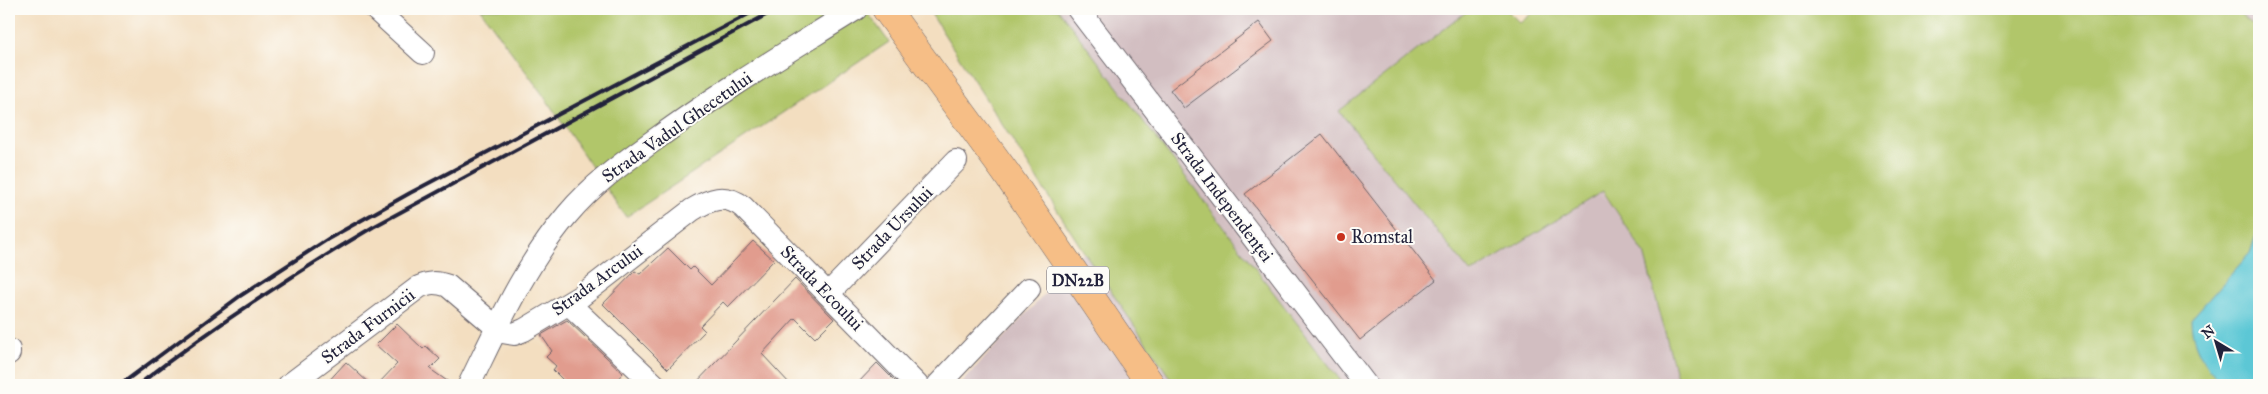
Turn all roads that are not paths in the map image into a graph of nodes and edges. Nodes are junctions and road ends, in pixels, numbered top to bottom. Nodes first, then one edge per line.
1 (374, 9) edge
2 (856, 9) edge
3 (886, 9) edge
4 (1078, 9) edge
5 (423, 53) dead end
6 (956, 161) dead end
7 (723, 198) joint
8 (1029, 289) dead end
9 (828, 294) junction
10 (569, 304) junction
11 (496, 328) junction
12 (289, 385) edge
13 (470, 385) edge
14 (655, 385) edge
15 (917, 385) edge
16 (938, 385) edge
17 (1151, 385) edge
18 (1366, 385) edge

1 - 5 street
2 - 11 street, Strada Vadul Ghecetului
3 - 17 main road, DN22B
4 - 18 street, Strada Independenței
6 - 9 street, Strada Ursului
7 - 9 street, Strada Ecoului
7 - 10 street, Strada Arcului
8 - 16 street
9 - 15 street, Strada Ecoului
10 - 11 street, Strada Arcului
10 - 14 street
11 - 12 street, Strada Furnicii
11 - 13 street

